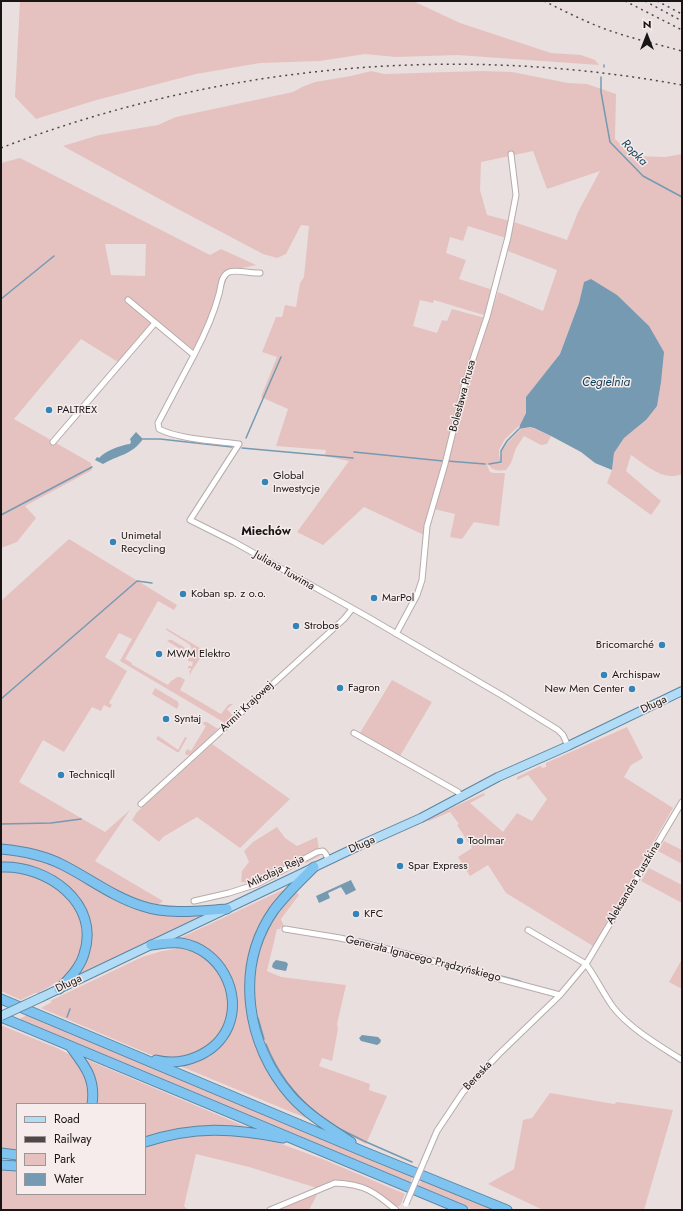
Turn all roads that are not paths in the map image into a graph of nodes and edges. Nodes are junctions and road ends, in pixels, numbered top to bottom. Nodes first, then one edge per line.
1 (511, 154) dead end
2 (260, 273) dead end
3 (128, 300) dead end
4 (155, 323) junction
5 (194, 355) junction
6 (53, 442) dead end
7 (352, 609) junction
8 (396, 634) junction
9 (682, 691) edge
10 (354, 733) dead end
11 (568, 746) junction
12 (461, 797) junction
13 (682, 802) edge
14 (141, 804) dead end
15 (1, 849) edge
16 (329, 860) junction
17 (1, 867) edge
18 (314, 867) junction
19 (194, 901) dead end
20 (227, 909) junction
21 (285, 929) dead end
22 (528, 930) dead end
23 (150, 945) junction
24 (586, 964) junction
25 (59, 989) junction
26 (560, 995) junction
27 (1, 999) edge
28 (1, 1017) edge
29 (69, 1045) junction
30 (135, 1055) junction
31 (682, 1060) edge
32 (92, 1103) edge
33 (146, 1142) edge
34 (304, 1143) junction
35 (1, 1153) edge
36 (367, 1153) junction
37 (16, 1155) edge
38 (1, 1165) edge
39 (16, 1166) edge
40 (270, 1210) edge
41 (396, 1210) edge
42 (404, 1210) edge
43 (464, 1210) edge
44 (507, 1210) edge

1 - 8 street, Bolesława Prusa
2 - 5 street, Juliana Tuwima
3 - 4 street
4 - 5 street
4 - 6 street
5 - 7 street, Juliana Tuwima
7 - 8 street, Juliana Tuwima
7 - 14 street, Armii Krajowej
8 - 11 street, Juliana Tuwima
9 - 11 main road, Długa
10 - 12 street
11 - 12 main road, Długa
12 - 16 main road, Długa
13 - 24 street, Aleksandra Puszkina
15 - 20 highway
16 - 18 main road, Długa
16 - 19 street, Mikołaja Reja
17 - 25 highway
18 - 20 main road, Długa
18 - 36 highway
20 - 23 main road, Długa
21 - 26 street, Generała Ignacego Prądzyńskiego
22 - 24 street
23 - 25 main road, Długa
23 - 30 highway
24 - 26 street, Bereska
24 - 31 street
25 - 28 main road, Długa, bridge
26 - 42 street, Bereska, bridge
27 - 30 highway
28 - 29 highway
29 - 32 highway
29 - 34 highway
30 - 36 highway
33 - 34 highway
34 - 43 highway
35 - 37 highway
36 - 44 highway
38 - 39 highway
40 - 41 street

